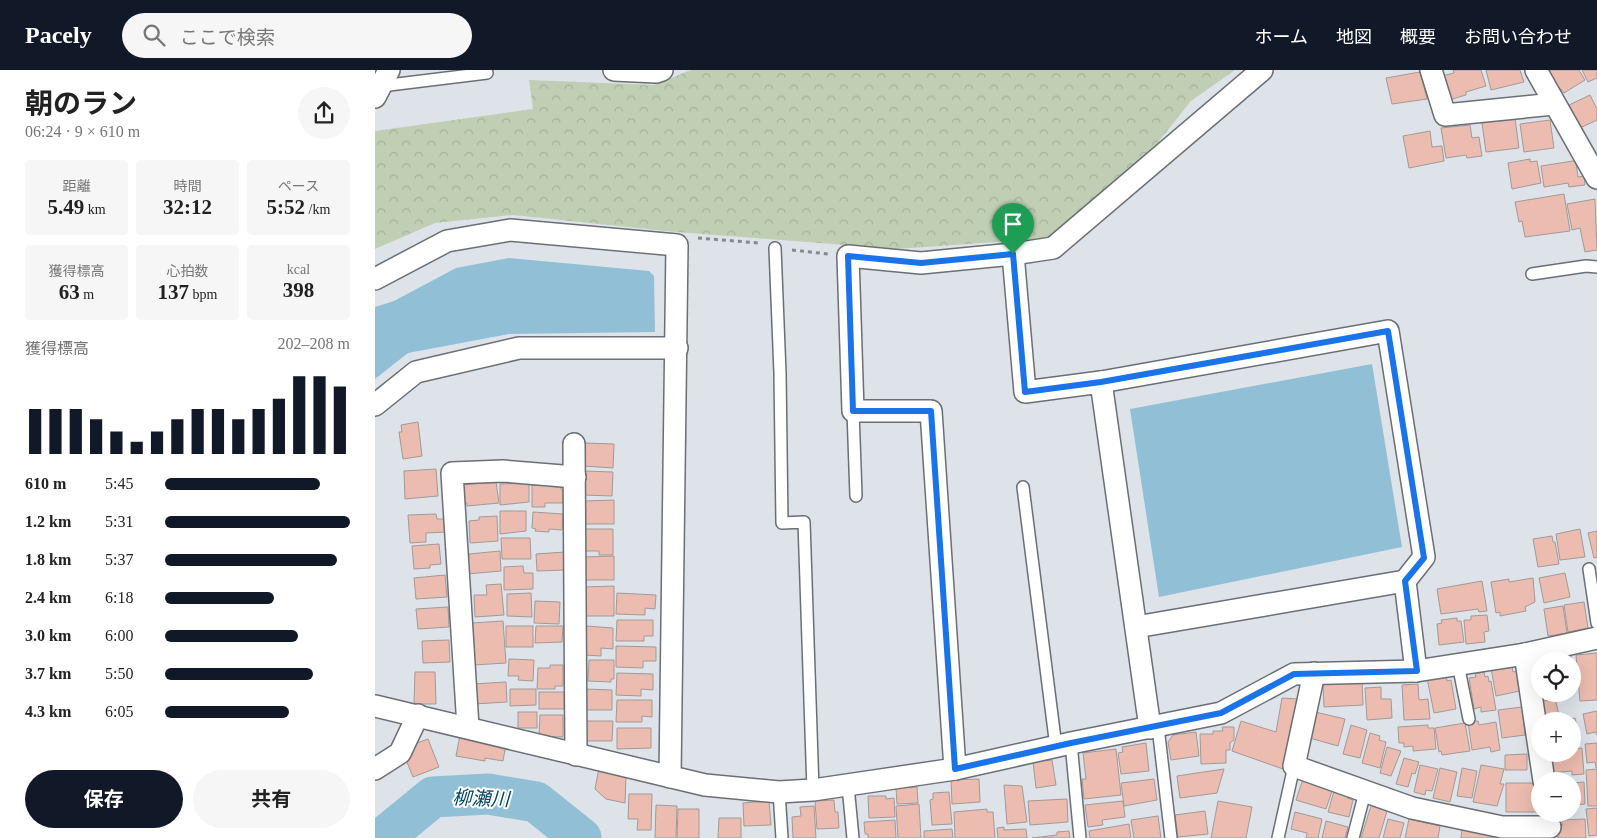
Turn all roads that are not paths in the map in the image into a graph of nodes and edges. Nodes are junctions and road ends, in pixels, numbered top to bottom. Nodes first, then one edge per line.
1 (614, 70) edge
2 (662, 70) edge
3 (1262, 70) edge
4 (1431, 70) edge
5 (1536, 70) edge
6 (487, 73) dead end
7 (381, 84) edge
8 (1554, 104) junction
9 (1597, 178) edge
10 (775, 248) dead end
11 (1013, 254) junction
12 (1597, 267) edge
13 (1532, 274) dead end
14 (375, 280) edge
15 (677, 348) junction
16 (1101, 382) junction
17 (375, 405) edge
18 (853, 411) junction
19 (575, 444) dead end
20 (575, 476) junction
21 (1023, 486) dead end
22 (856, 496) dead end
23 (1589, 569) dead end
24 (1405, 581) junction
25 (1597, 623) edge
26 (1136, 627) junction
27 (1597, 638) edge
28 (1525, 654) junction
29 (1458, 664) junction
30 (1417, 671) junction
31 (1314, 673) junction
32 (375, 706) edge
33 (418, 715) junction
34 (1469, 719) dead end
35 (468, 727) junction
36 (1154, 728) junction
37 (1064, 745) junction
38 (576, 755) junction
39 (1294, 766) junction
40 (955, 769) junction
41 (375, 770) edge
42 (1543, 772) edge
43 (670, 777) junction
44 (849, 786) junction
45 (813, 790) junction
46 (779, 792) junction
47 (1365, 792) junction
48 (1550, 826) edge
49 (782, 838) edge
50 (853, 838) edge
51 (1080, 838) edge
52 (1171, 838) edge
53 (1278, 838) edge
54 (1353, 838) edge

1 - 2 street
3 - 11 street
4 - 8 street
5 - 8 street
6 - 7 lane
8 - 9 street
10 - 45 lane
11 - 16 street
11 - 18 street
12 - 13 lane
14 - 15 street
15 - 17 street
15 - 43 street
16 - 24 street
16 - 26 street
18 - 22 lane
18 - 40 street
19 - 20 street
20 - 35 street
20 - 38 street
21 - 37 lane
23 - 25 lane
24 - 26 street
24 - 30 street
26 - 36 street
27 - 28 street
28 - 29 street
28 - 42 street
29 - 30 street
29 - 34 lane
30 - 31 street
31 - 36 street
31 - 39 street
32 - 33 street
33 - 35 street
33 - 41 street
35 - 38 street
36 - 37 street
36 - 52 lane
37 - 40 street
37 - 51 lane
38 - 43 street
39 - 47 street
39 - 53 lane
40 - 44 street
43 - 46 street
44 - 45 street
44 - 50 lane
45 - 46 street
46 - 49 lane
47 - 48 street
47 - 54 lane

